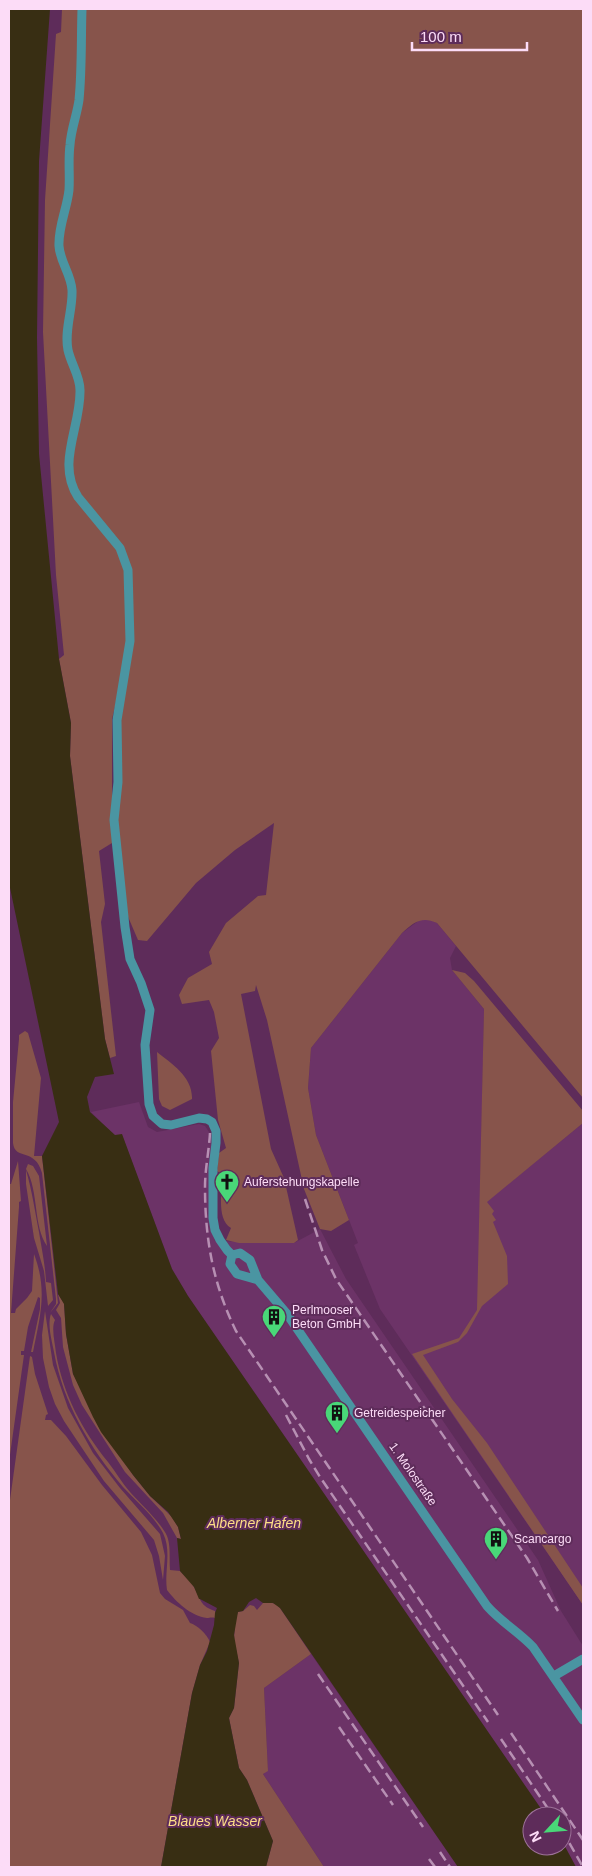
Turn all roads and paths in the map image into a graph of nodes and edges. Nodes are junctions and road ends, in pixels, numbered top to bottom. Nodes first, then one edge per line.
1 (82, 9) edge
2 (232, 1255) junction
3 (258, 1280) junction
4 (583, 1659) edge
5 (554, 1676) junction
6 (583, 1720) edge

1 - 2 street
2 - 3 street, 1. Molostraße
2 - 3 street, 1. Molostraße
3 - 5 street, 1. Molostraße
4 - 5 street
5 - 6 street, 1. Molostraße

